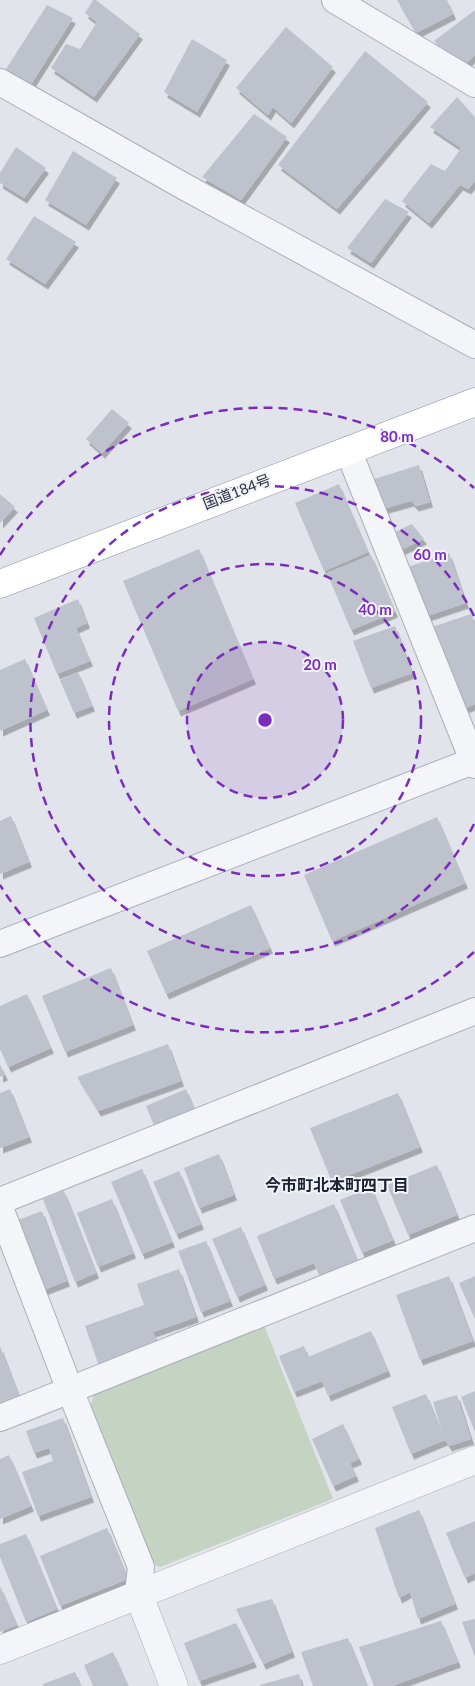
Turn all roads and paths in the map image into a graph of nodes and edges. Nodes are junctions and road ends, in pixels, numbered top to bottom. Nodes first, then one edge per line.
1 (335, 0) edge
2 (0, 82) edge
3 (475, 84) edge
4 (475, 346) edge
5 (475, 402) edge
6 (348, 450) junction
7 (0, 584) edge
8 (474, 763) edge
9 (0, 944) edge
10 (475, 1011) edge
11 (0, 1201) edge
12 (0, 1208) edge
13 (475, 1228) edge
14 (70, 1390) junction
15 (0, 1418) edge
16 (475, 1460) edge
17 (138, 1593) junction
18 (0, 1650) edge
19 (174, 1686) edge

1 - 3 street
2 - 4 street
5 - 6 highway, 国道184号
6 - 7 highway, 国道184号
6 - 8 street
8 - 9 street
10 - 11 street
12 - 14 street
13 - 14 street
14 - 15 street
14 - 17 street
16 - 17 street
17 - 18 street
17 - 19 street

